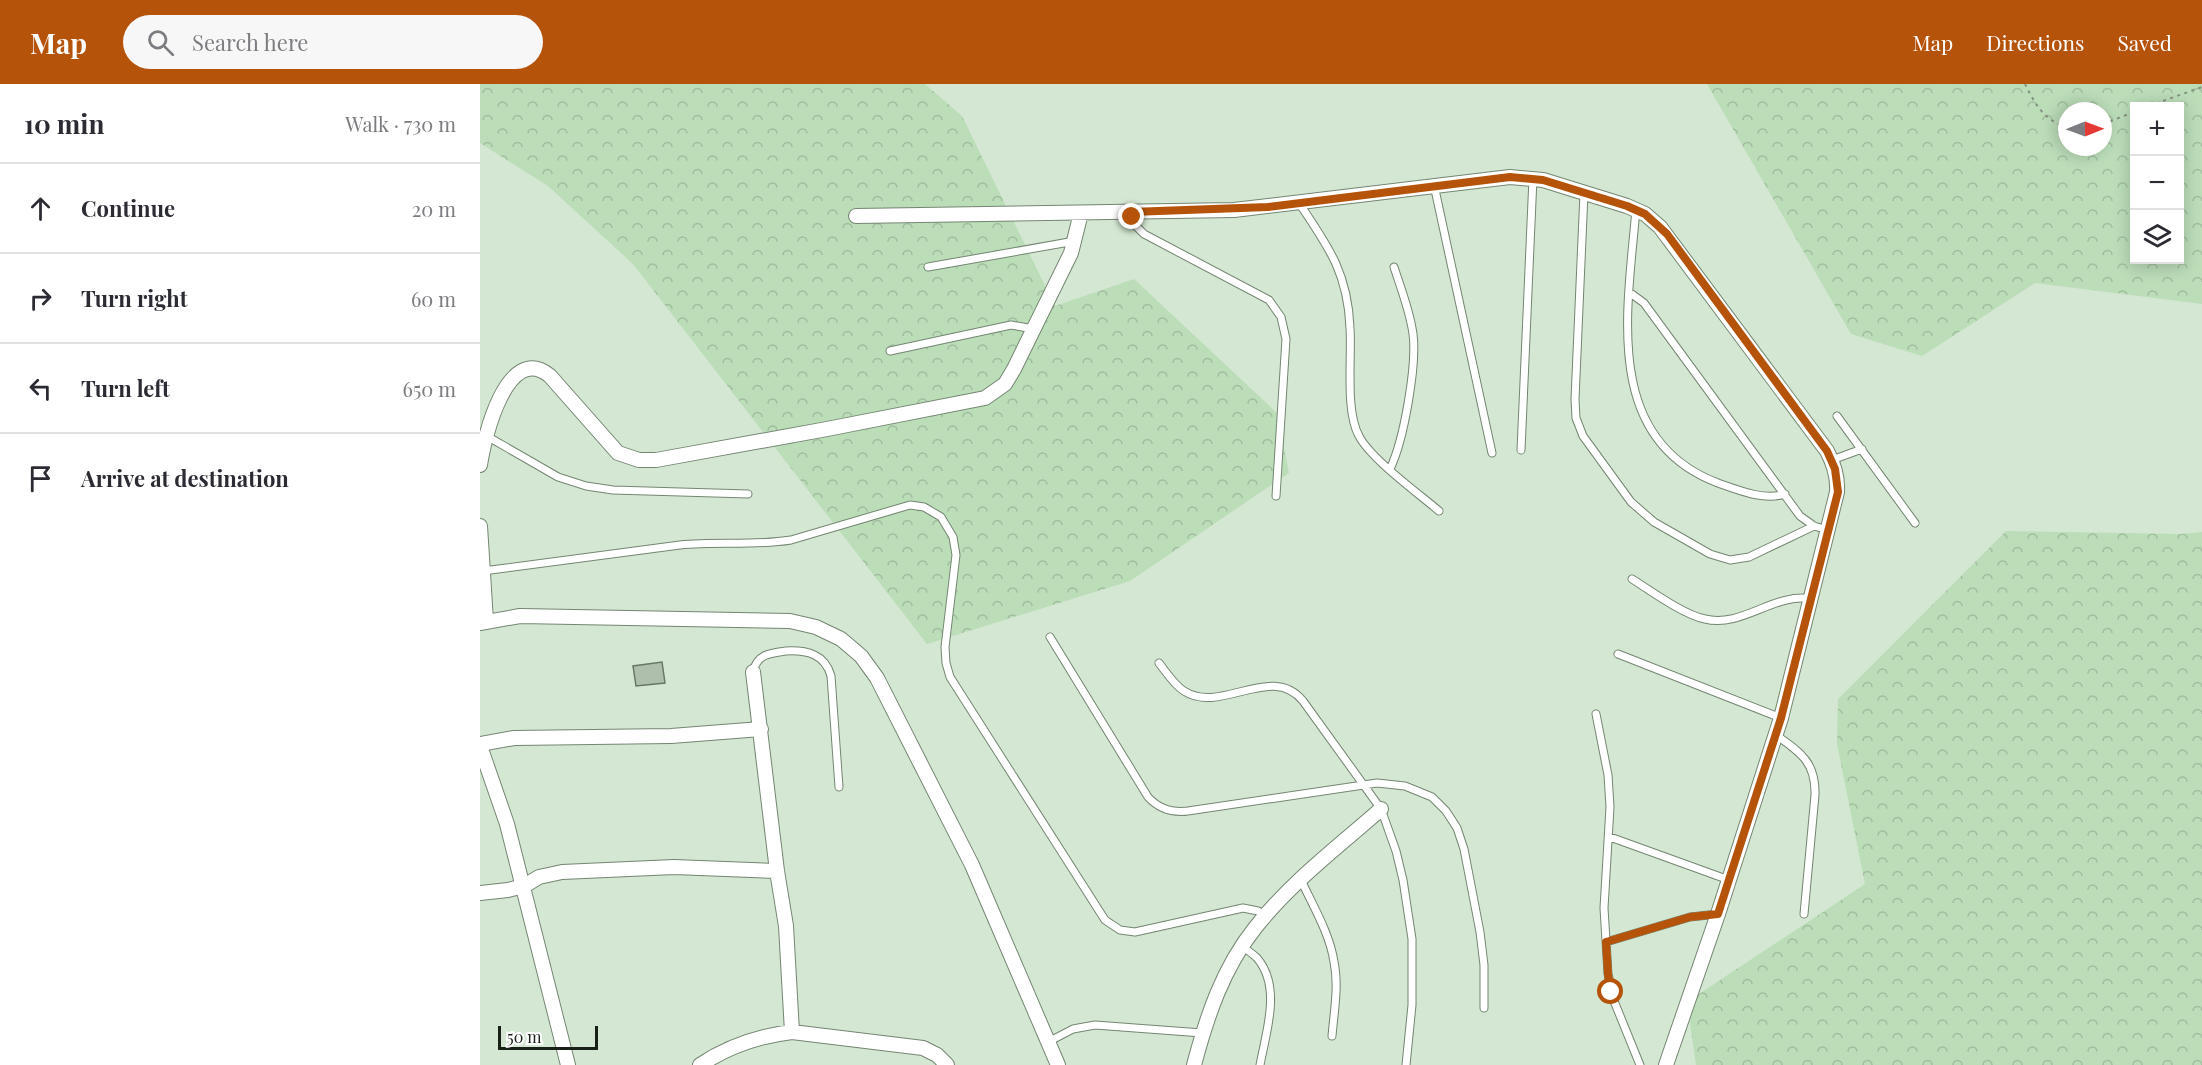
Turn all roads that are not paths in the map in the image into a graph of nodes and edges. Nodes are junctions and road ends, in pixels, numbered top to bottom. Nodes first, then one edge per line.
1 (1533, 178) junction
2 (1434, 185) junction
3 (1584, 193) junction
4 (1299, 203) junction
5 (1636, 209) junction
6 (1131, 212) junction
7 (1081, 213) junction
8 (856, 216) dead end
9 (1075, 241) junction
10 (928, 267) dead end
11 (1394, 267) dead end
12 (1629, 292) junction
13 (1034, 329) junction
14 (890, 351) dead end
15 (1837, 416) dead end
16 (485, 435) junction
17 (1862, 449) junction
18 (1521, 450) dead end
19 (1492, 453) dead end
20 (480, 459) edge
21 (1832, 460) junction
22 (1390, 469) junction
23 (748, 494) dead end
24 (1785, 494) junction
25 (1276, 496) dead end
26 (1439, 511) dead end
27 (1915, 523) dead end
28 (480, 526) edge
29 (1814, 526) junction
30 (1828, 530) junction
31 (483, 571) junction
32 (1632, 579) dead end
33 (1812, 599) junction
34 (483, 622) edge
35 (1050, 637) dead end
36 (1618, 654) dead end
37 (1159, 663) dead end
38 (753, 672) joint
39 (1596, 714) dead end
40 (1781, 718) junction
41 (760, 729) junction
42 (1776, 735) junction
43 (480, 745) edge
44 (1363, 784) junction
45 (839, 787) dead end
46 (1381, 809) junction
47 (1610, 837) junction
48 (777, 871) junction
49 (1301, 880) junction
50 (1729, 880) junction
51 (524, 886) junction
52 (482, 897) edge
53 (1718, 914) junction
54 (1804, 914) dead end
55 (1265, 915) junction
56 (1606, 942) junction
57 (1242, 946) junction
58 (1484, 1008) dead end
59 (792, 1032) junction
60 (1202, 1033) junction
61 (1332, 1036) dead end
62 (1047, 1042) junction
63 (568, 1065) edge
64 (700, 1065) edge
65 (947, 1065) edge
66 (1058, 1065) edge
67 (1194, 1065) edge
68 (1260, 1065) edge
69 (1406, 1065) edge
70 (1640, 1065) edge
71 (1665, 1065) edge

1 - 2 street
1 - 3 street
1 - 18 lane
2 - 4 street
2 - 19 lane
3 - 5 street
3 - 29 lane
4 - 6 street
4 - 22 lane
5 - 12 lane
5 - 21 street
6 - 7 street
6 - 25 lane
7 - 8 street
7 - 9 street
9 - 10 lane
9 - 13 street
11 - 22 lane
12 - 24 lane
12 - 24 lane
13 - 14 lane
13 - 16 street
15 - 17 lane
16 - 20 street
16 - 23 lane
17 - 21 lane
17 - 27 lane
21 - 30 street
22 - 26 lane
24 - 29 lane
28 - 31 street
29 - 30 lane
30 - 33 street
31 - 34 street
31 - 55 lane
32 - 33 lane
33 - 40 street
34 - 62 street
35 - 44 lane
36 - 40 lane
37 - 44 lane
38 - 41 street
38 - 45 lane
39 - 47 lane
40 - 42 street
41 - 43 street
41 - 48 street
42 - 50 street
42 - 54 lane
43 - 51 street
44 - 46 lane
44 - 58 lane
46 - 49 street
46 - 69 lane
47 - 50 lane
47 - 56 lane
48 - 51 street
48 - 59 street
49 - 55 street
49 - 61 lane
50 - 53 street
51 - 52 street
51 - 63 street
53 - 56 lane
53 - 71 street
55 - 57 street
56 - 70 lane
57 - 60 street
57 - 68 lane
59 - 64 street
59 - 65 street
60 - 62 lane
60 - 67 street
62 - 66 street

